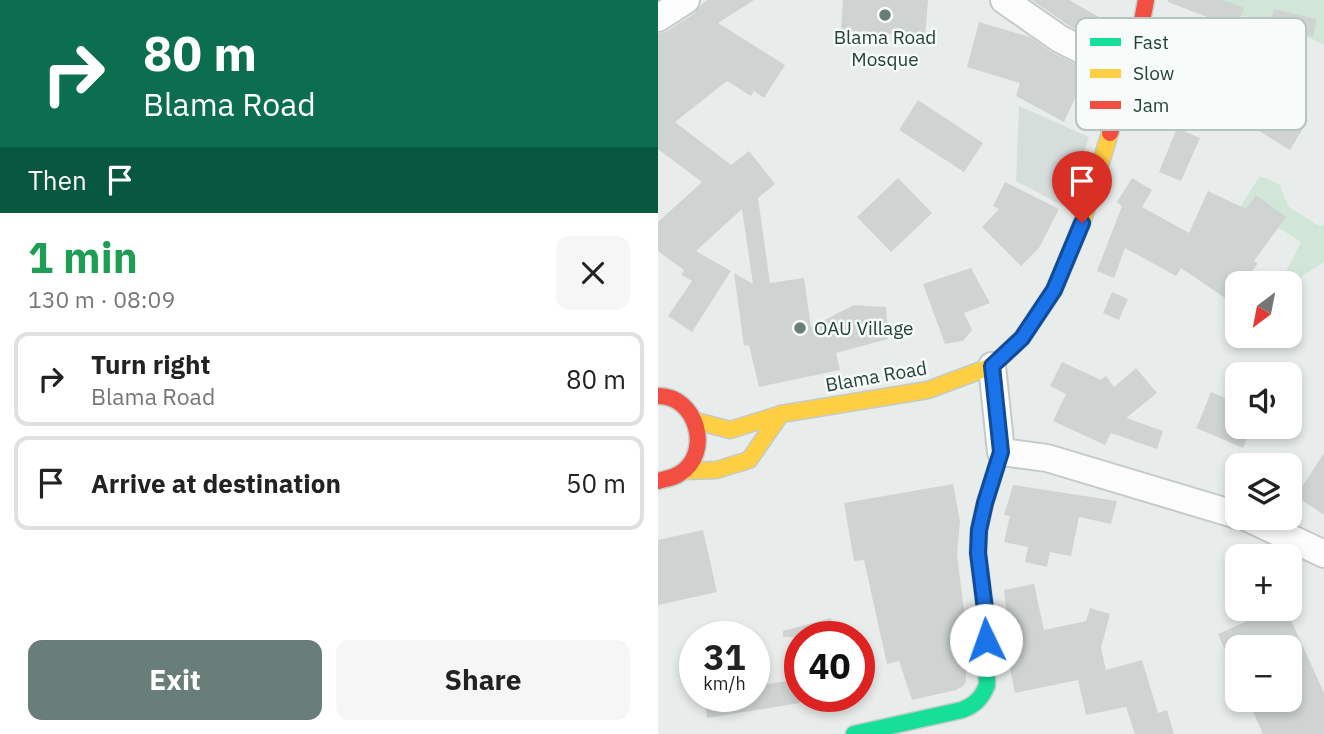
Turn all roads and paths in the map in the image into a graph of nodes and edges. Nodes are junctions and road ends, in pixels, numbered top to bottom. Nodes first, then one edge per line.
1 (686, 0) edge
2 (1004, 0) edge
3 (1146, 0) edge
4 (658, 18) edge
5 (1143, 18) edge
6 (1076, 47) edge
7 (1110, 130) edge
8 (992, 366) junction
9 (662, 389) edge
10 (781, 414) junction
11 (696, 421) junction
12 (1001, 452) junction
13 (685, 471) junction
14 (658, 481) edge
15 (1225, 511) edge
16 (1273, 530) edge
17 (1324, 554) edge
18 (854, 734) edge

1 - 4 street
2 - 6 street
3 - 5 main road, Blama Road
7 - 8 main road, Blama Road
8 - 10 main road, Blama Road
8 - 12 street
9 - 11 main road
10 - 11 main road, Blama Road
10 - 13 main road
11 - 13 main road
12 - 15 street
12 - 18 main road
13 - 14 main road
16 - 17 street

